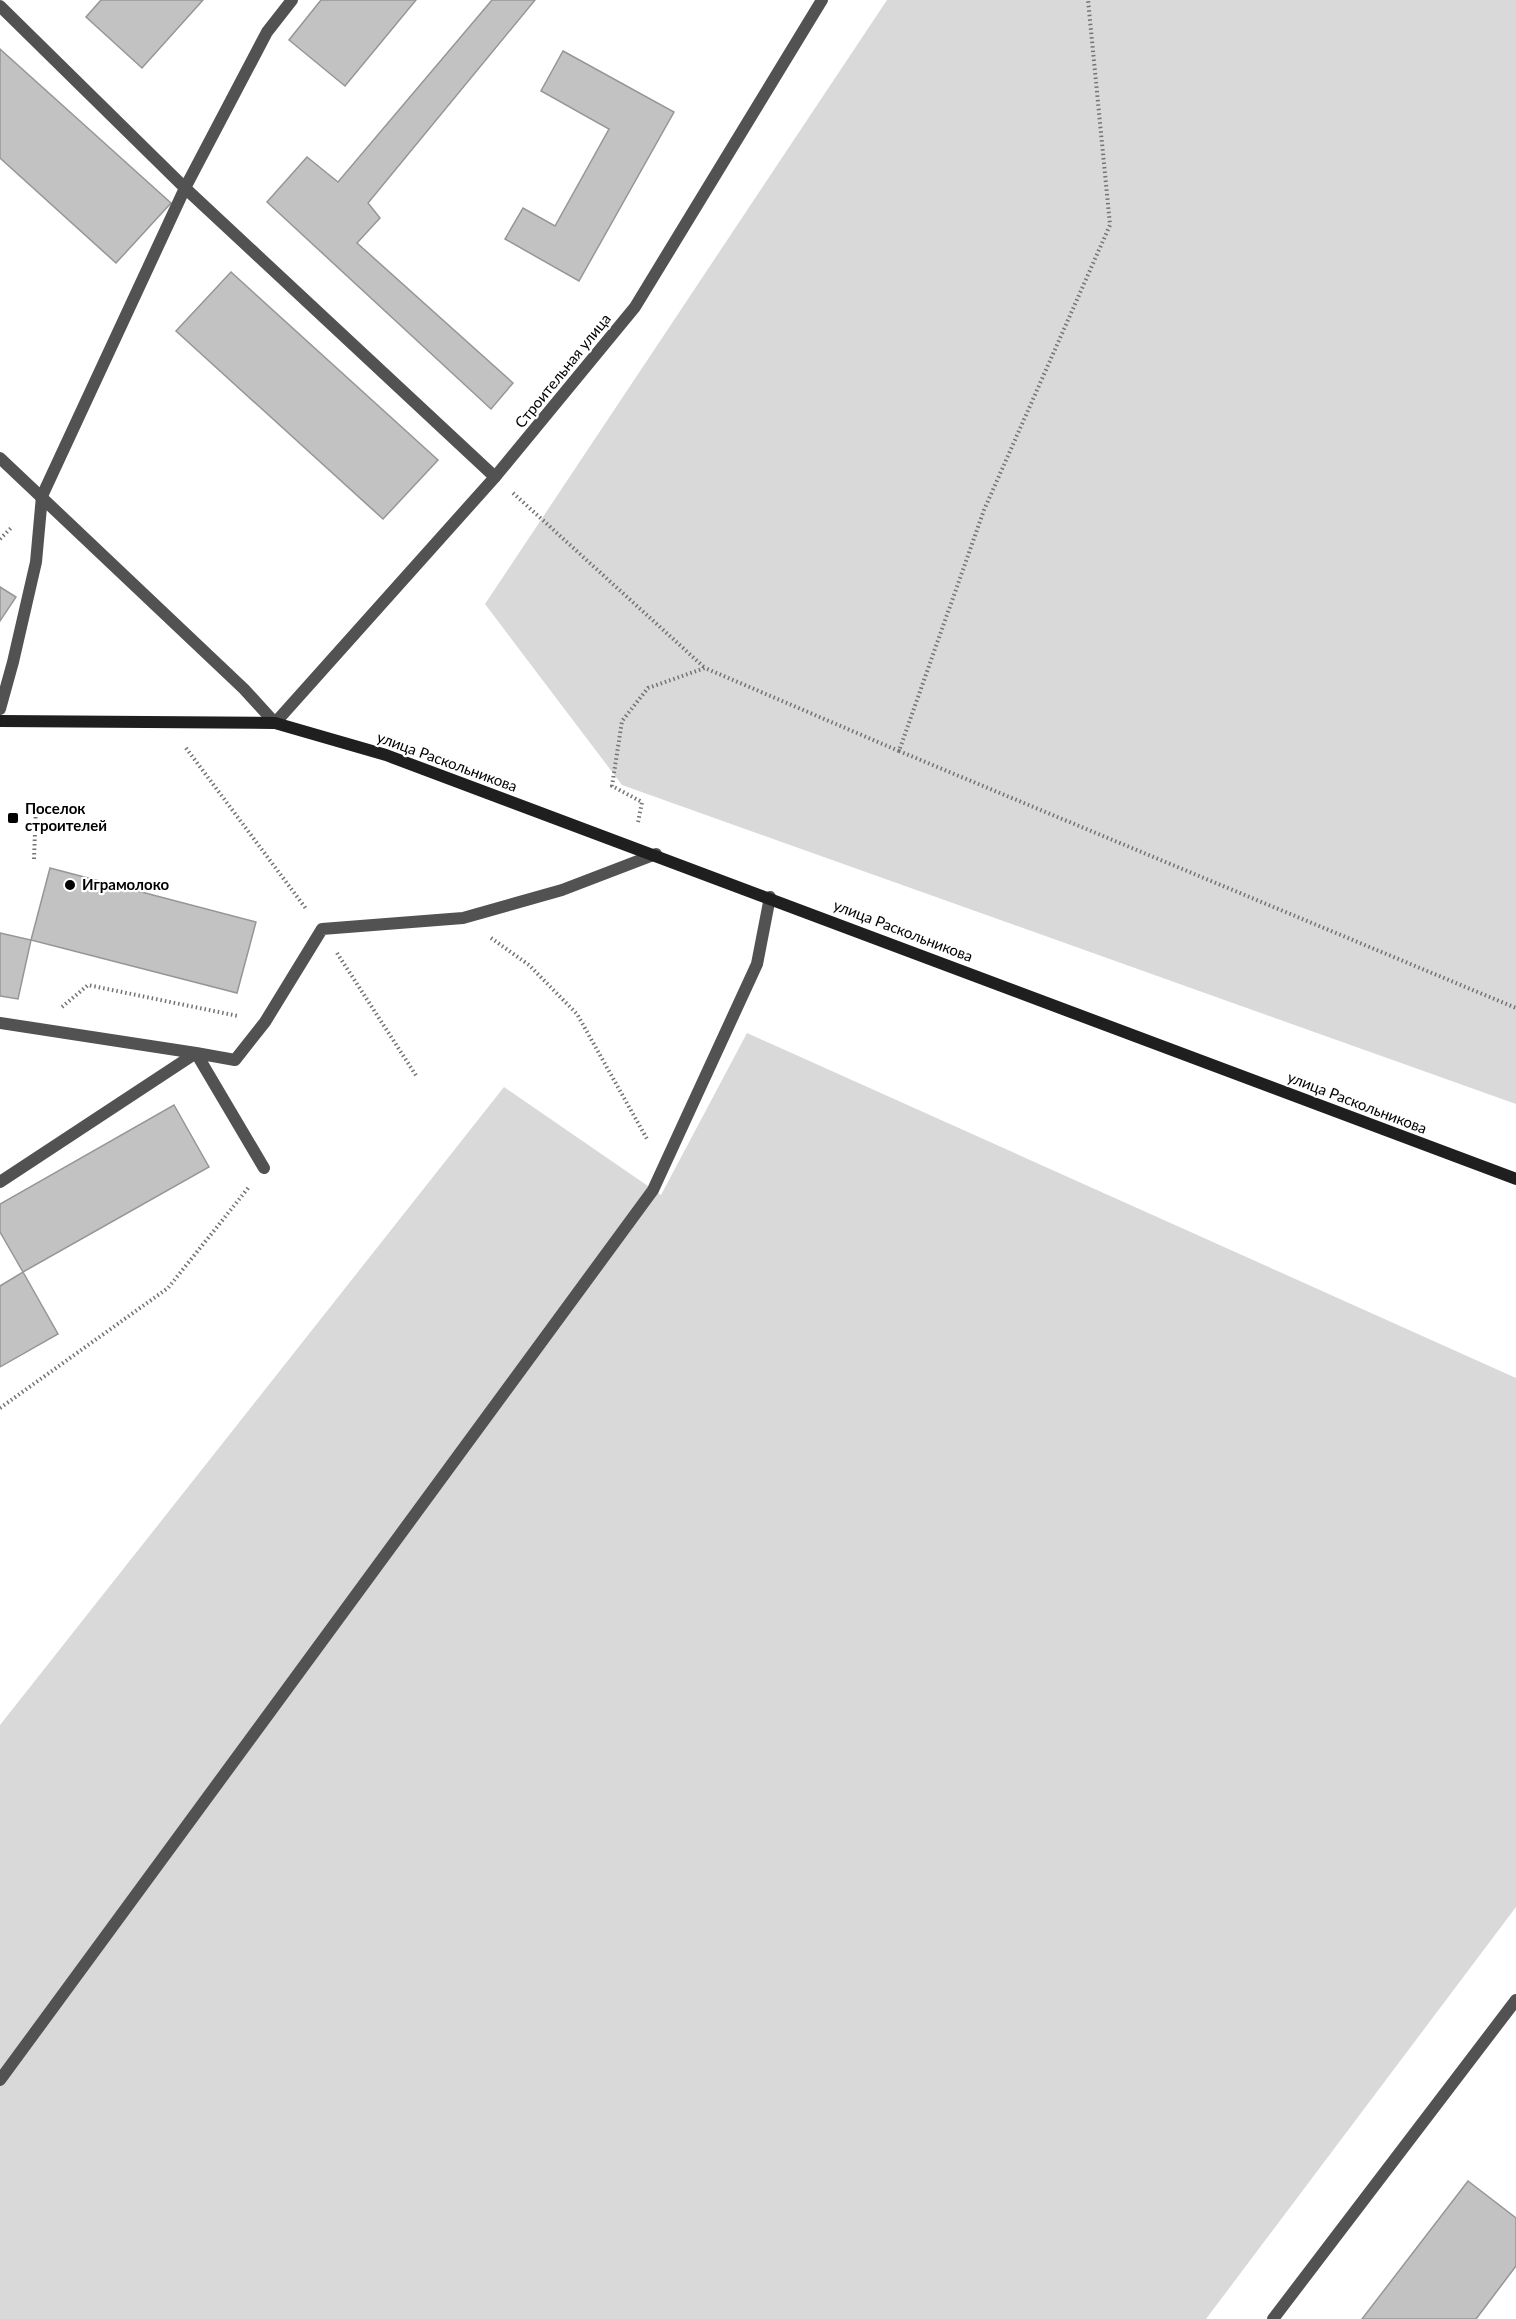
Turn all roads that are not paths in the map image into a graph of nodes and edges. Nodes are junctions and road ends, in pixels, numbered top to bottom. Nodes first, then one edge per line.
1 (292, 0) edge
2 (822, 0) edge
3 (0, 6) edge
4 (185, 188) junction
5 (0, 458) edge
6 (495, 477) junction
7 (42, 496) junction
8 (0, 709) edge
9 (0, 721) edge
10 (275, 723) junction
11 (656, 854) junction
12 (770, 897) junction
13 (0, 1023) edge
14 (196, 1053) junction
15 (264, 1168) road end
16 (1516, 1179) edge
17 (0, 1182) edge
18 (1516, 2000) edge
19 (0, 2080) edge
20 (1273, 2319) edge

1 - 4 street
2 - 6 street, Строительная улица
3 - 4 street
4 - 6 street
4 - 7 street
5 - 7 street
6 - 10 street, Строительная улица
7 - 8 street
7 - 10 street
9 - 10 main road, улица Раскольникова
10 - 11 main road, улица Раскольникова
11 - 12 main road, улица Раскольникова
11 - 14 street
12 - 16 main road, улица Раскольникова
12 - 19 street
13 - 14 street
14 - 15 street
14 - 17 street
18 - 20 street

